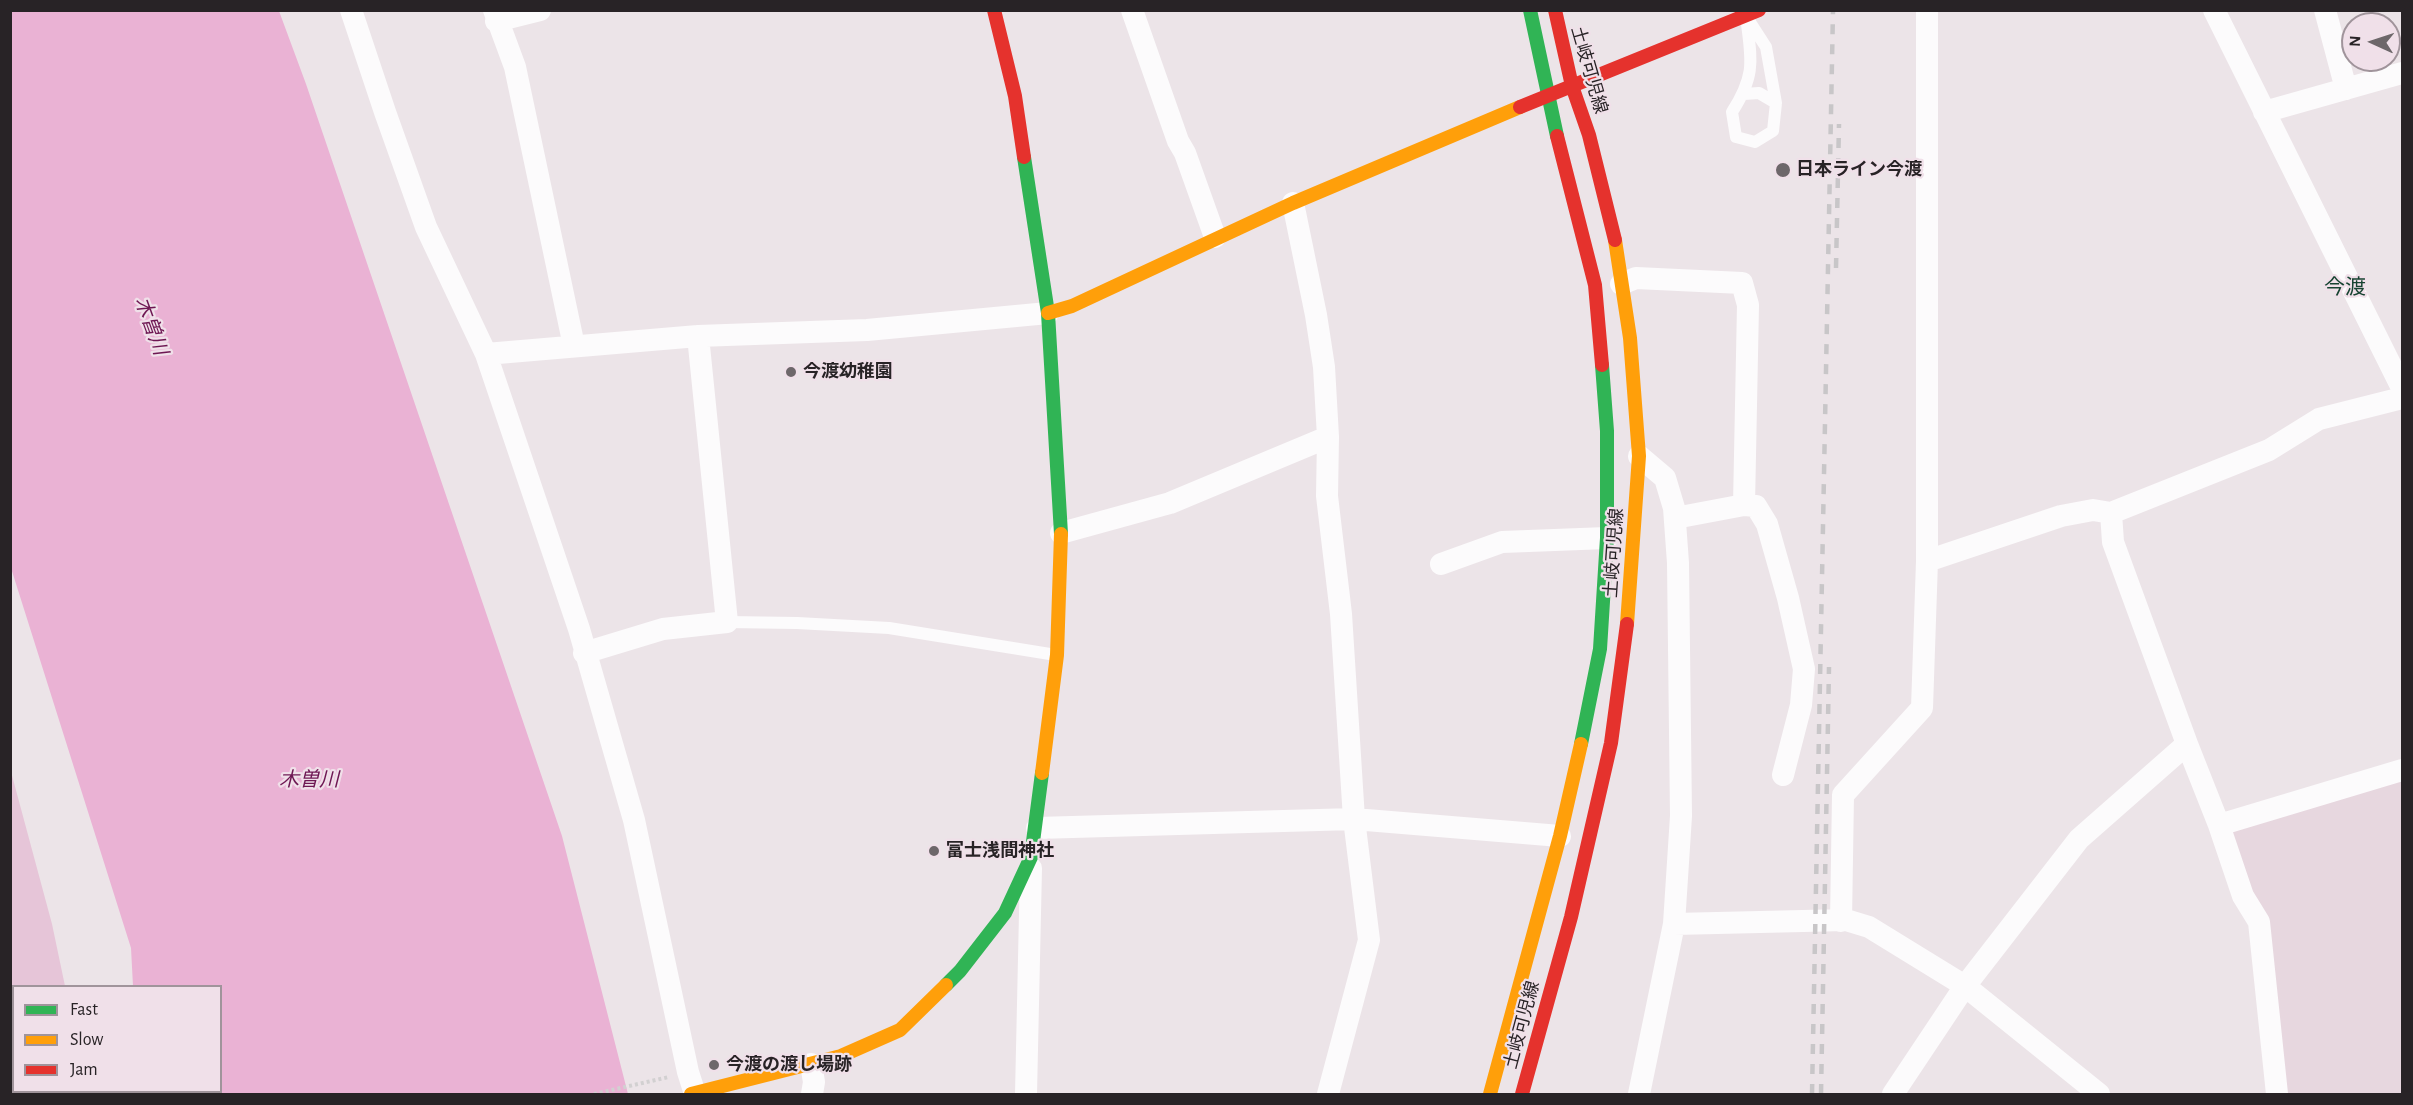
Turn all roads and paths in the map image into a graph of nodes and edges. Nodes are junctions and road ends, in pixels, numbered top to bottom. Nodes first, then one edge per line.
1 (351, 10) edge
2 (540, 10) edge
3 (994, 10) edge
4 (1132, 10) edge
5 (1530, 10) edge
6 (1555, 10) edge
7 (1927, 10) edge
8 (2214, 10) edge
9 (2325, 10) edge
10 (1753, 13) edge
11 (495, 16) edge
12 (2403, 73) edge
13 (1572, 86) junction
14 (2346, 89) junction
15 (1744, 94) junction
16 (1546, 95) junction
17 (1776, 103) junction
18 (2264, 112) junction
19 (1293, 203) junction
20 (1215, 237) junction
21 (1621, 284) junction
22 (1048, 313) junction
23 (698, 336) junction
24 (574, 346) junction
25 (486, 354) junction
26 (2403, 388) edge
27 (2403, 398) edge
28 (1328, 437) junction
29 (1639, 456) junction
30 (1744, 505) junction
31 (2111, 513) junction
32 (1675, 518) junction
33 (1061, 533) junction
34 (1607, 538) junction
35 (1927, 561) junction
36 (1441, 564) dead end
37 (727, 622) junction
38 (584, 653) junction
39 (1058, 655) junction
40 (2187, 744) junction
41 (2403, 770) edge
42 (1783, 775) dead end
43 (1354, 819) junction
44 (2219, 825) junction
45 (1037, 828) junction
46 (1560, 836) junction
47 (1031, 857) junction
48 (1841, 921) junction
49 (1674, 924) junction
50 (1965, 986) junction
51 (811, 1064) junction
52 (661, 1079) dead end
53 (693, 1094) edge
54 (594, 1095) edge
55 (812, 1095) edge
56 (1026, 1095) edge
57 (1328, 1095) edge
58 (1490, 1095) edge
59 (1522, 1095) edge
60 (1639, 1095) edge
61 (1893, 1095) edge
62 (2099, 1095) edge
63 (2277, 1095) edge

1 - 25 street
2 - 11 street
3 - 22 main road
4 - 20 street
5 - 16 main road, 土岐可児線
6 - 13 main road, 土岐可児線
7 - 35 street
8 - 18 street
9 - 14 street
10 - 13 main road
10 - 15 lane
10 - 17 lane
11 - 24 street
12 - 14 street
13 - 16 main road
13 - 21 main road, 土岐可児線
14 - 18 street
15 - 17 lane
15 - 17 lane
16 - 19 main road
16 - 34 main road, 土岐可児線
18 - 26 street
19 - 20 main road
19 - 28 street
20 - 22 main road
21 - 29 main road, 土岐可児線
21 - 30 street
22 - 23 street
22 - 33 main road
23 - 24 street
23 - 37 street
24 - 25 street
25 - 38 street
27 - 31 street
28 - 33 street
28 - 43 street
29 - 32 street
29 - 59 main road, 土岐可児線
30 - 32 street
30 - 42 street
31 - 35 street
31 - 40 street
32 - 49 street
33 - 39 main road
34 - 36 street
34 - 46 main road, 土岐可児線
35 - 48 street
37 - 38 street
37 - 39 lane
38 - 53 street
39 - 45 main road
40 - 44 street
40 - 50 street
41 - 44 street
43 - 45 street
43 - 46 street
43 - 57 street
44 - 63 street
45 - 47 main road
46 - 58 main road, 土岐可児線
47 - 51 main road
47 - 56 street
48 - 49 street
48 - 50 street
49 - 60 street
50 - 61 street
50 - 62 street
51 - 53 main road
51 - 55 street
52 - 54 path

